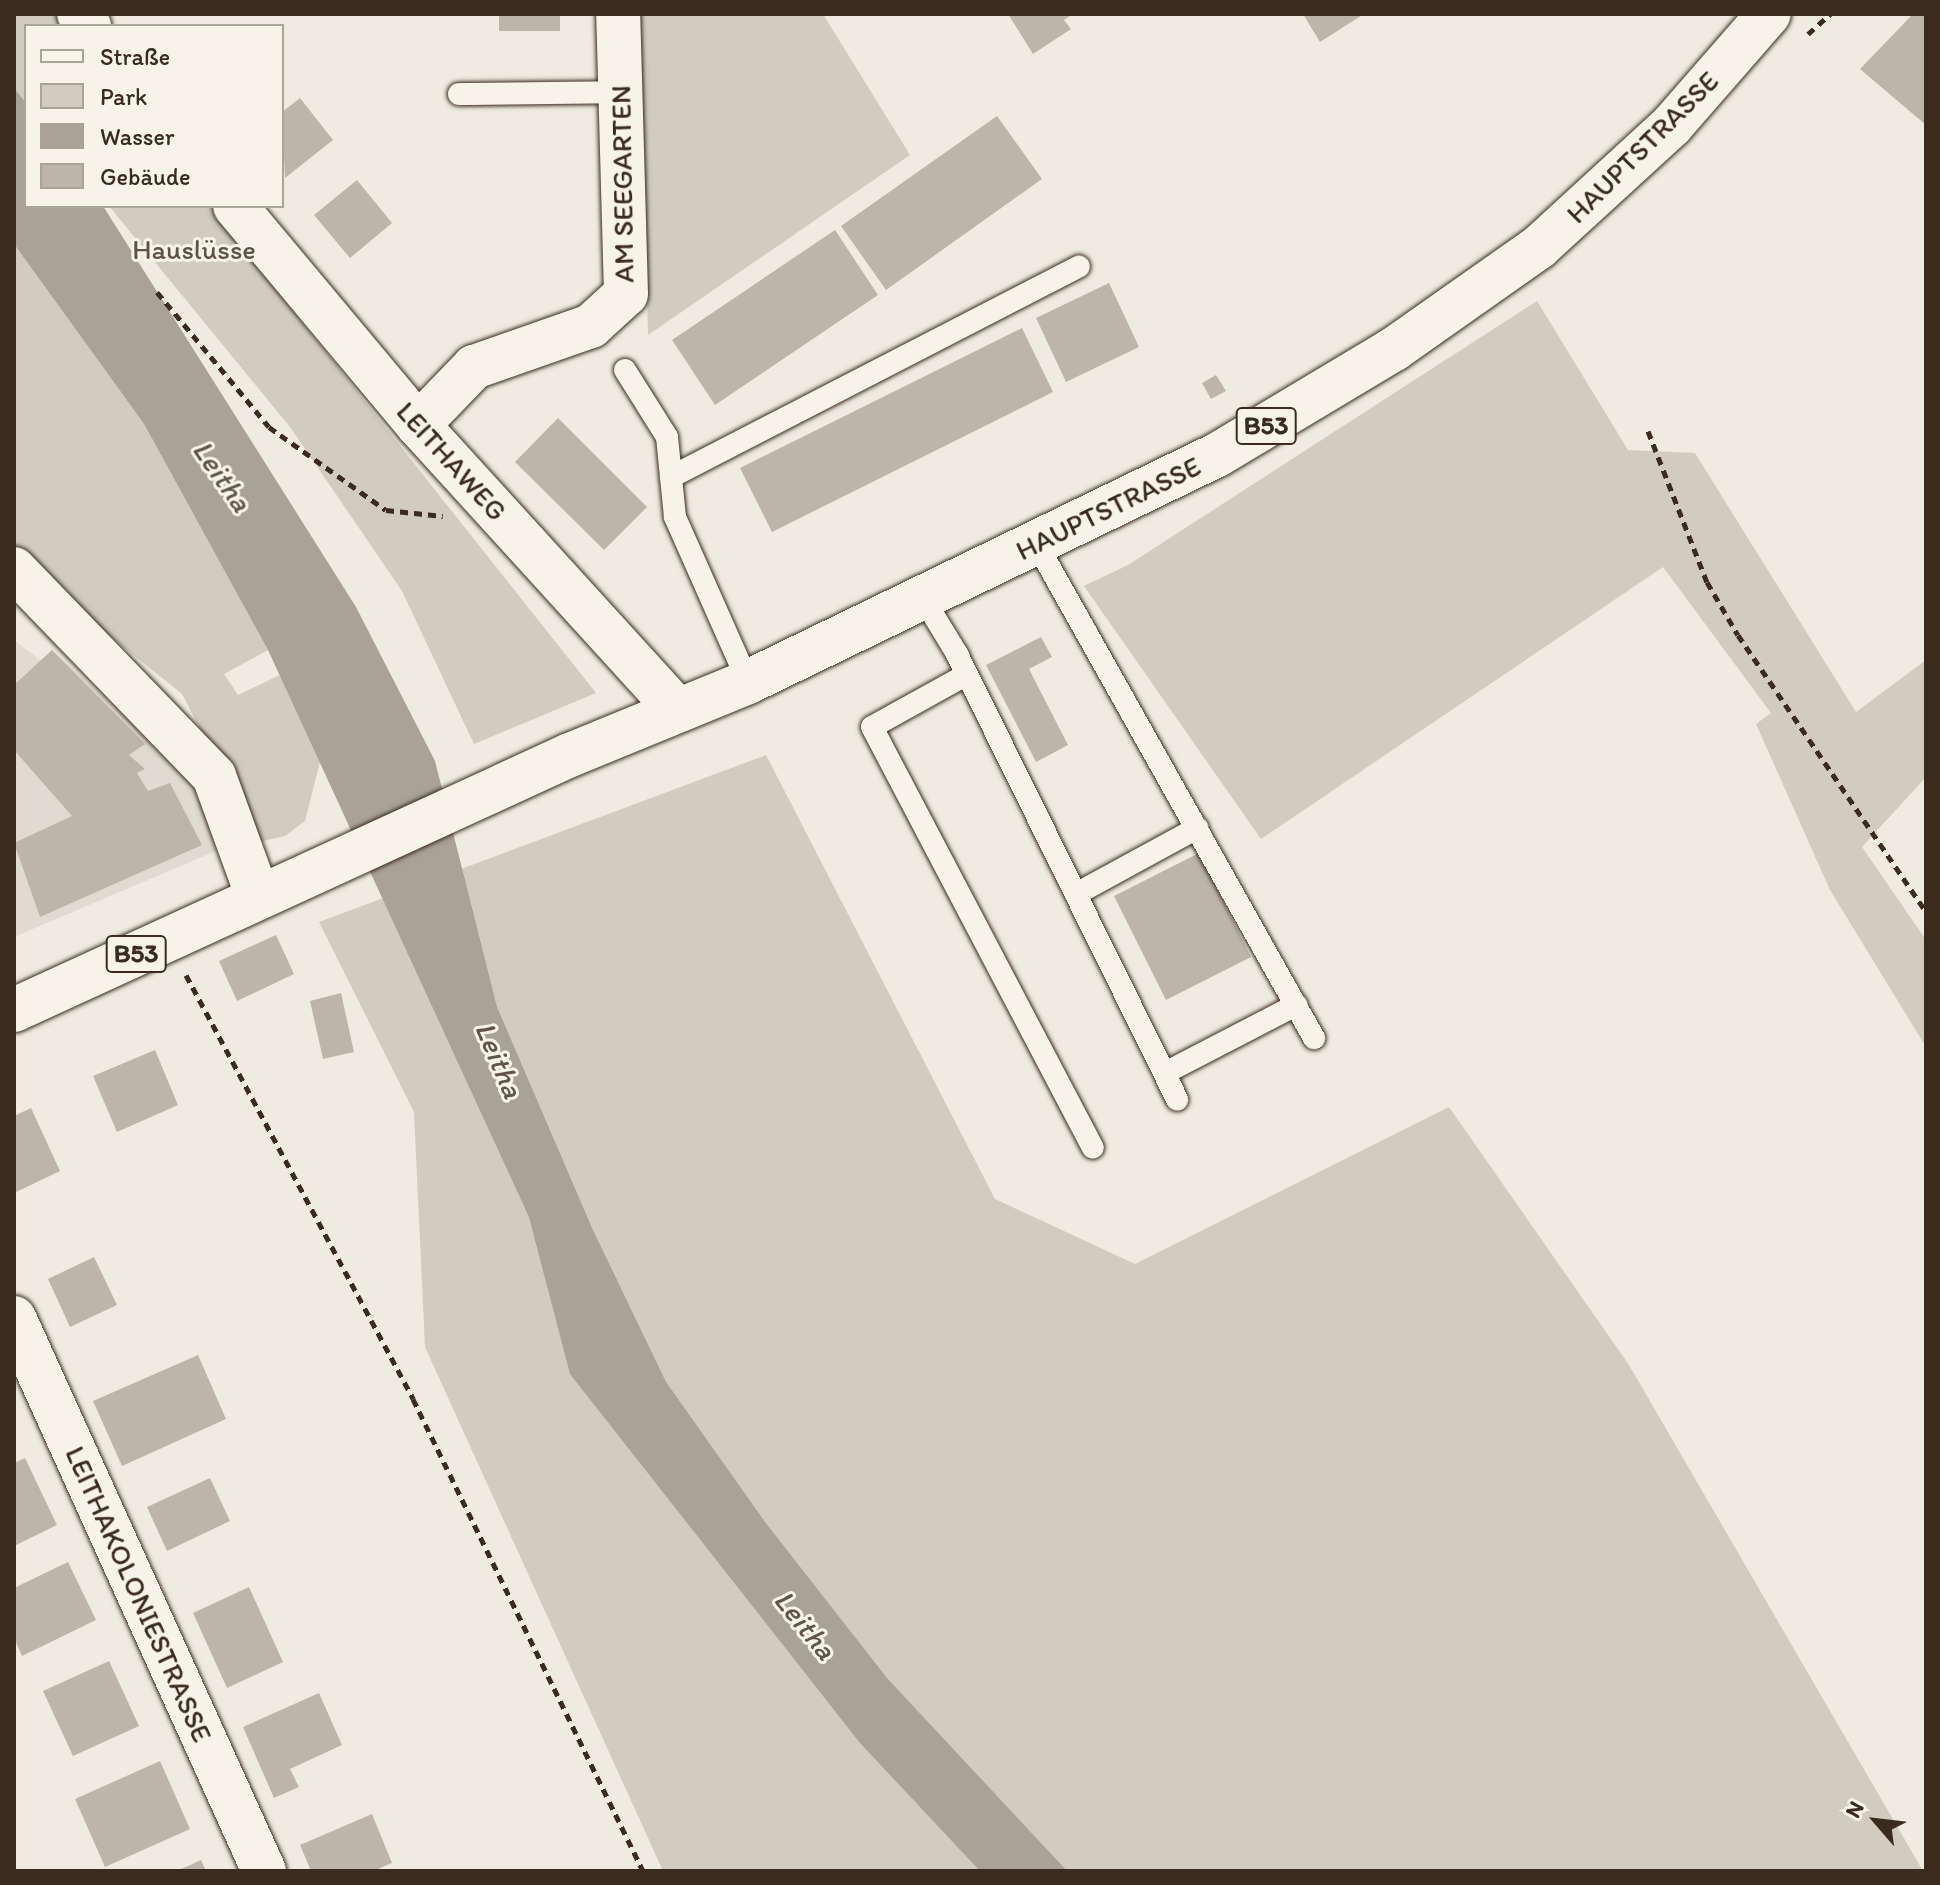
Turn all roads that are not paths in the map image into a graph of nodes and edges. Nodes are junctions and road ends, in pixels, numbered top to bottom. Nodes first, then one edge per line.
1 (618, 14) edge
2 (1769, 14) edge
3 (621, 92) junction
4 (459, 94) dead end
5 (237, 208) edge
6 (1079, 266) dead end
7 (625, 370) dead end
8 (418, 425) junction
9 (671, 477) junction
10 (1036, 543) junction
11 (14, 569) edge
12 (923, 598) junction
13 (964, 676) junction
14 (748, 682) junction
15 (677, 710) junction
16 (1197, 828) junction
17 (271, 892) junction
18 (1078, 893) junction
19 (1296, 1005) junction
20 (14, 1010) edge
21 (1314, 1038) dead end
22 (1165, 1073) junction
23 (1177, 1100) dead end
24 (1093, 1148) dead end
25 (14, 1318) edge
26 (264, 1871) edge

1 - 3 street, AM SEEGARTEN
2 - 10 street, HAUPTSTRASSE / B53
3 - 4 lane
3 - 8 street, AM SEEGARTEN
5 - 8 street, LEITHAWEG
6 - 9 lane
7 - 9 lane
8 - 15 street, LEITHAWEG
9 - 14 lane
10 - 12 street, HAUPTSTRASSE / B53
10 - 16 lane
11 - 17 street
12 - 13 lane
12 - 14 street, HAUPTSTRASSE / B53
13 - 18 lane
13 - 24 lane
14 - 15 street, HAUPTSTRASSE / B53
15 - 17 street, HAUPTSTRASSE / B53
16 - 18 lane
16 - 19 lane
17 - 20 street, B53
18 - 22 lane
19 - 21 lane
19 - 22 lane
22 - 23 lane
25 - 26 street, LEITHAKOLONIESTRASSE

